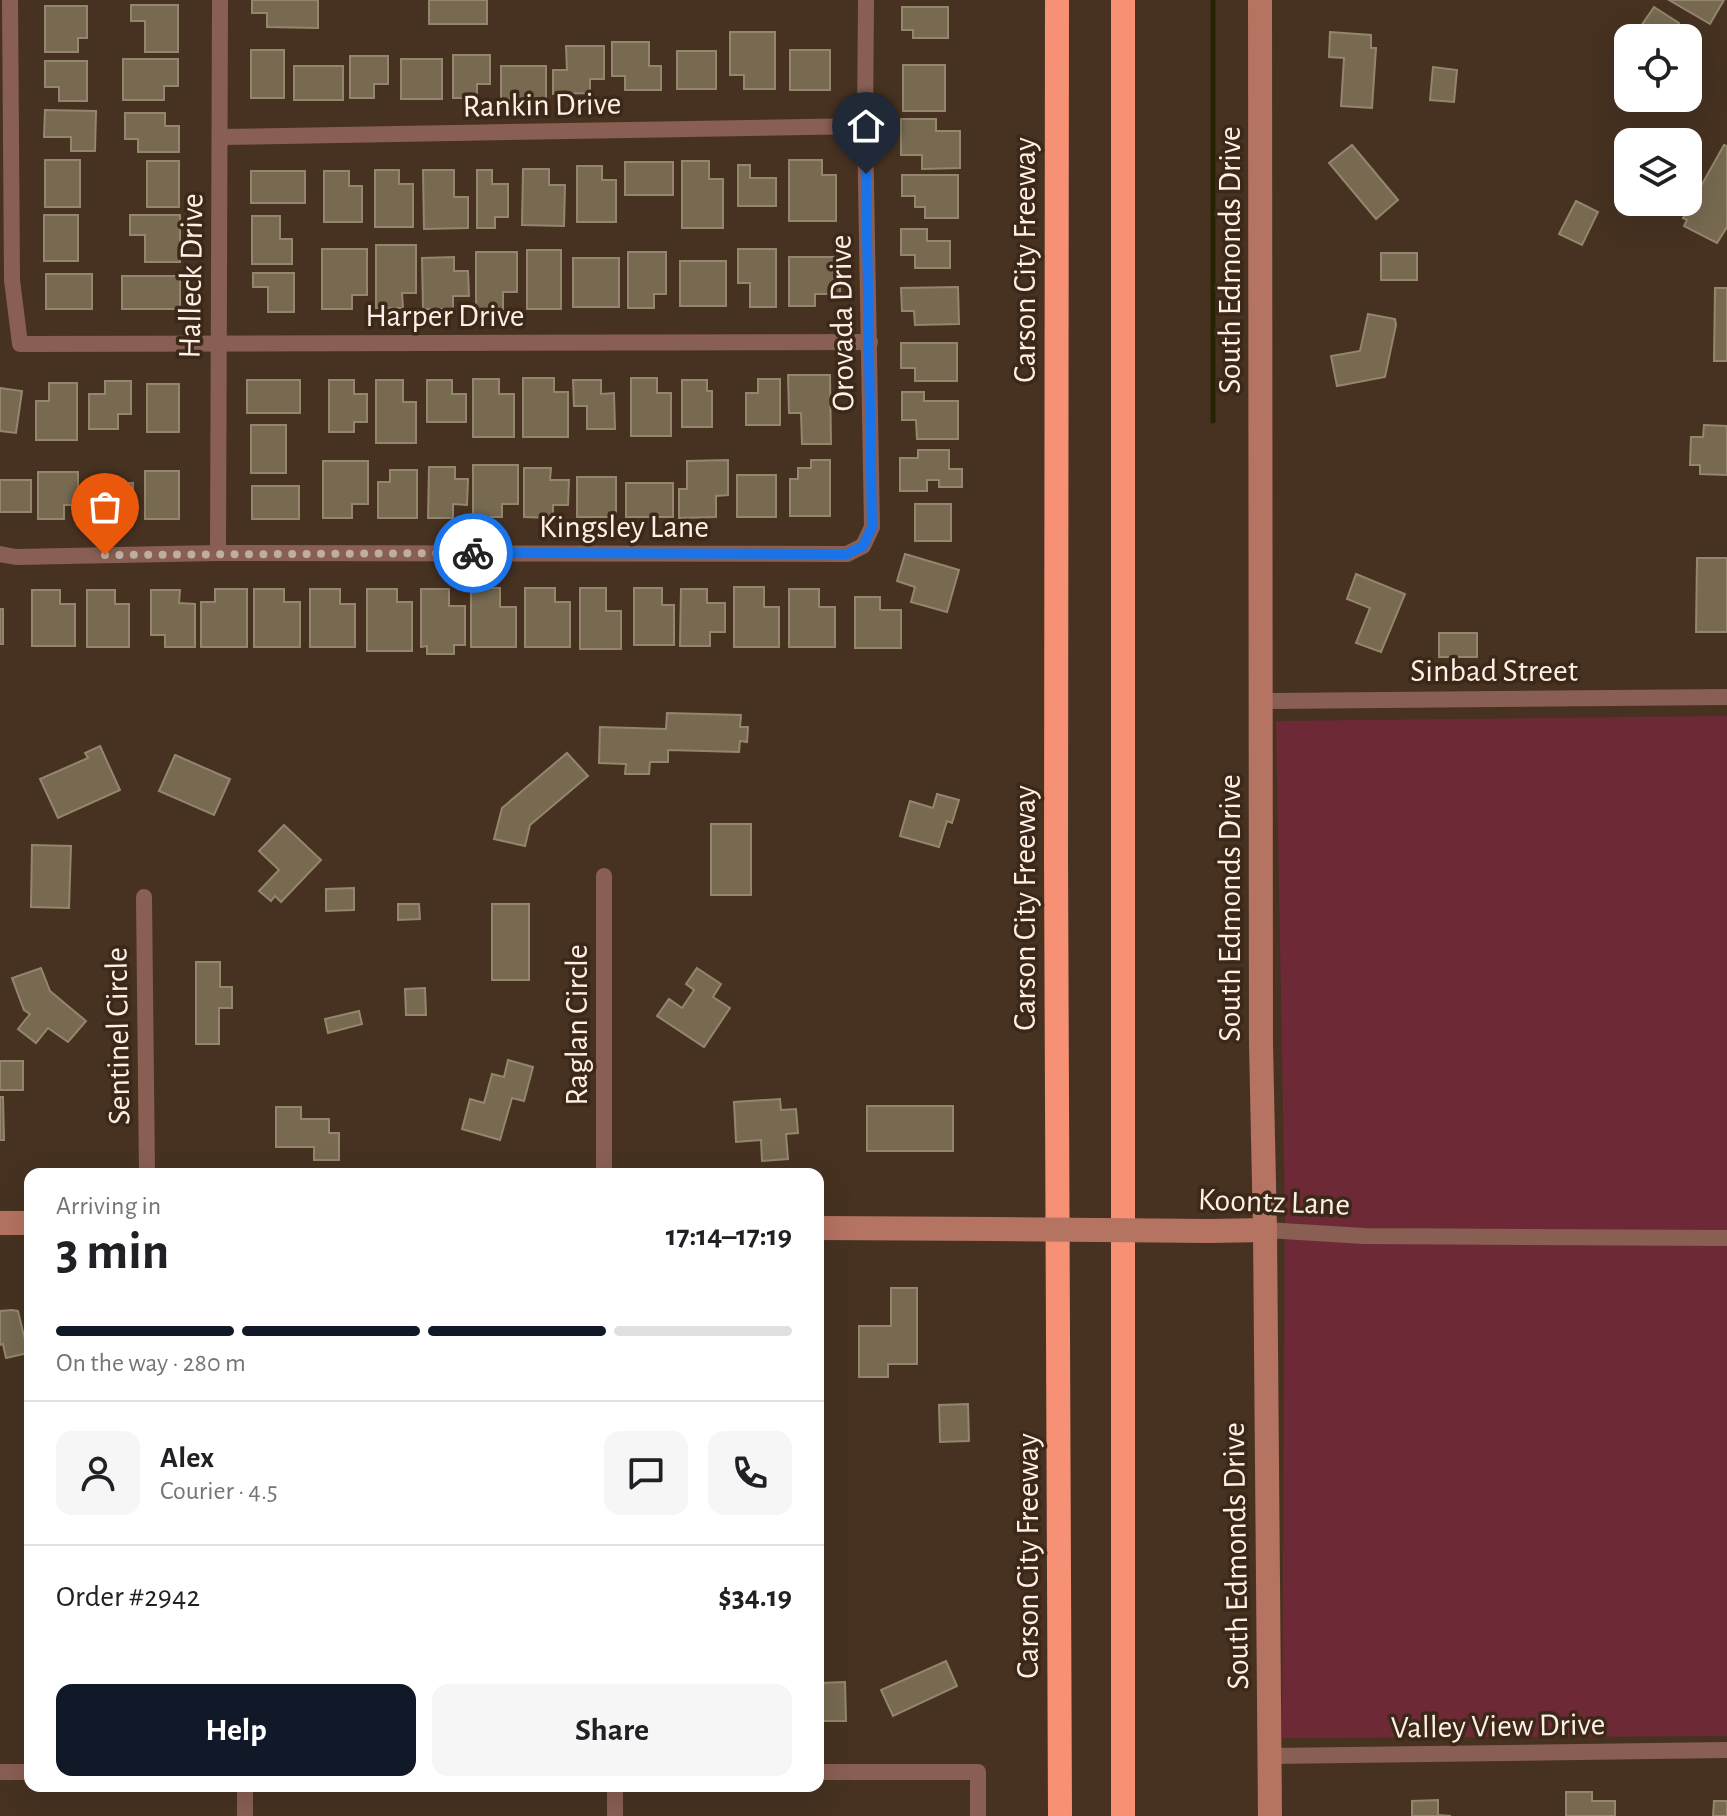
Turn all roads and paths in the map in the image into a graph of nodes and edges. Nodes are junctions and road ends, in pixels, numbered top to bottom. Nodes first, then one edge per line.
1 (10, 0) edge
2 (220, 0) edge
3 (866, 0) edge
4 (1057, 0) edge
5 (1123, 0) edge
6 (1260, 0) edge
7 (865, 126) junction
8 (220, 137) junction
9 (870, 342) junction
10 (217, 344) junction
11 (863, 546) joint
12 (218, 553) junction
13 (0, 554) edge
14 (1727, 697) edge
15 (1261, 701) junction
16 (604, 876) dead end
17 (144, 897) dead end
18 (147, 1168) edge
19 (604, 1168) edge
20 (0, 1223) edge
21 (24, 1223) edge
22 (824, 1228) edge
23 (1265, 1230) junction
24 (1727, 1238) edge
25 (1727, 1750) edge
26 (1270, 1756) junction
27 (0, 1772) edge
28 (24, 1772) edge
29 (824, 1772) edge
30 (245, 1792) edge
31 (615, 1792) edge
32 (245, 1816) edge
33 (615, 1816) edge
34 (978, 1816) edge
35 (1060, 1816) edge
36 (1123, 1816) edge
37 (1270, 1816) edge

1 - 10 street, Harper Drive
2 - 8 street, Halleck Drive
3 - 7 street, Orovada Drive
4 - 35 highway, Carson City Freeway
5 - 36 highway
6 - 15 street, South Edmonds Drive
7 - 8 street, Rankin Drive
7 - 9 street, Orovada Drive
8 - 10 street, Halleck Drive
9 - 10 street, Harper Drive
9 - 11 street, Orovada Drive
10 - 12 street, Halleck Drive
11 - 12 street, Kingsley Lane
12 - 13 street, Kingsley Lane
14 - 15 street, Sinbad Street
15 - 23 street, South Edmonds Drive
16 - 19 street, Raglan Circle
17 - 18 street, Sentinel Circle
20 - 21 street
22 - 23 street, Koontz Lane, bridge
23 - 24 street, Koontz Lane
23 - 26 street, South Edmonds Drive
25 - 26 street, Valley View Drive
26 - 37 street, South Edmonds Drive
27 - 28 street
29 - 34 street
30 - 32 street
31 - 33 street

